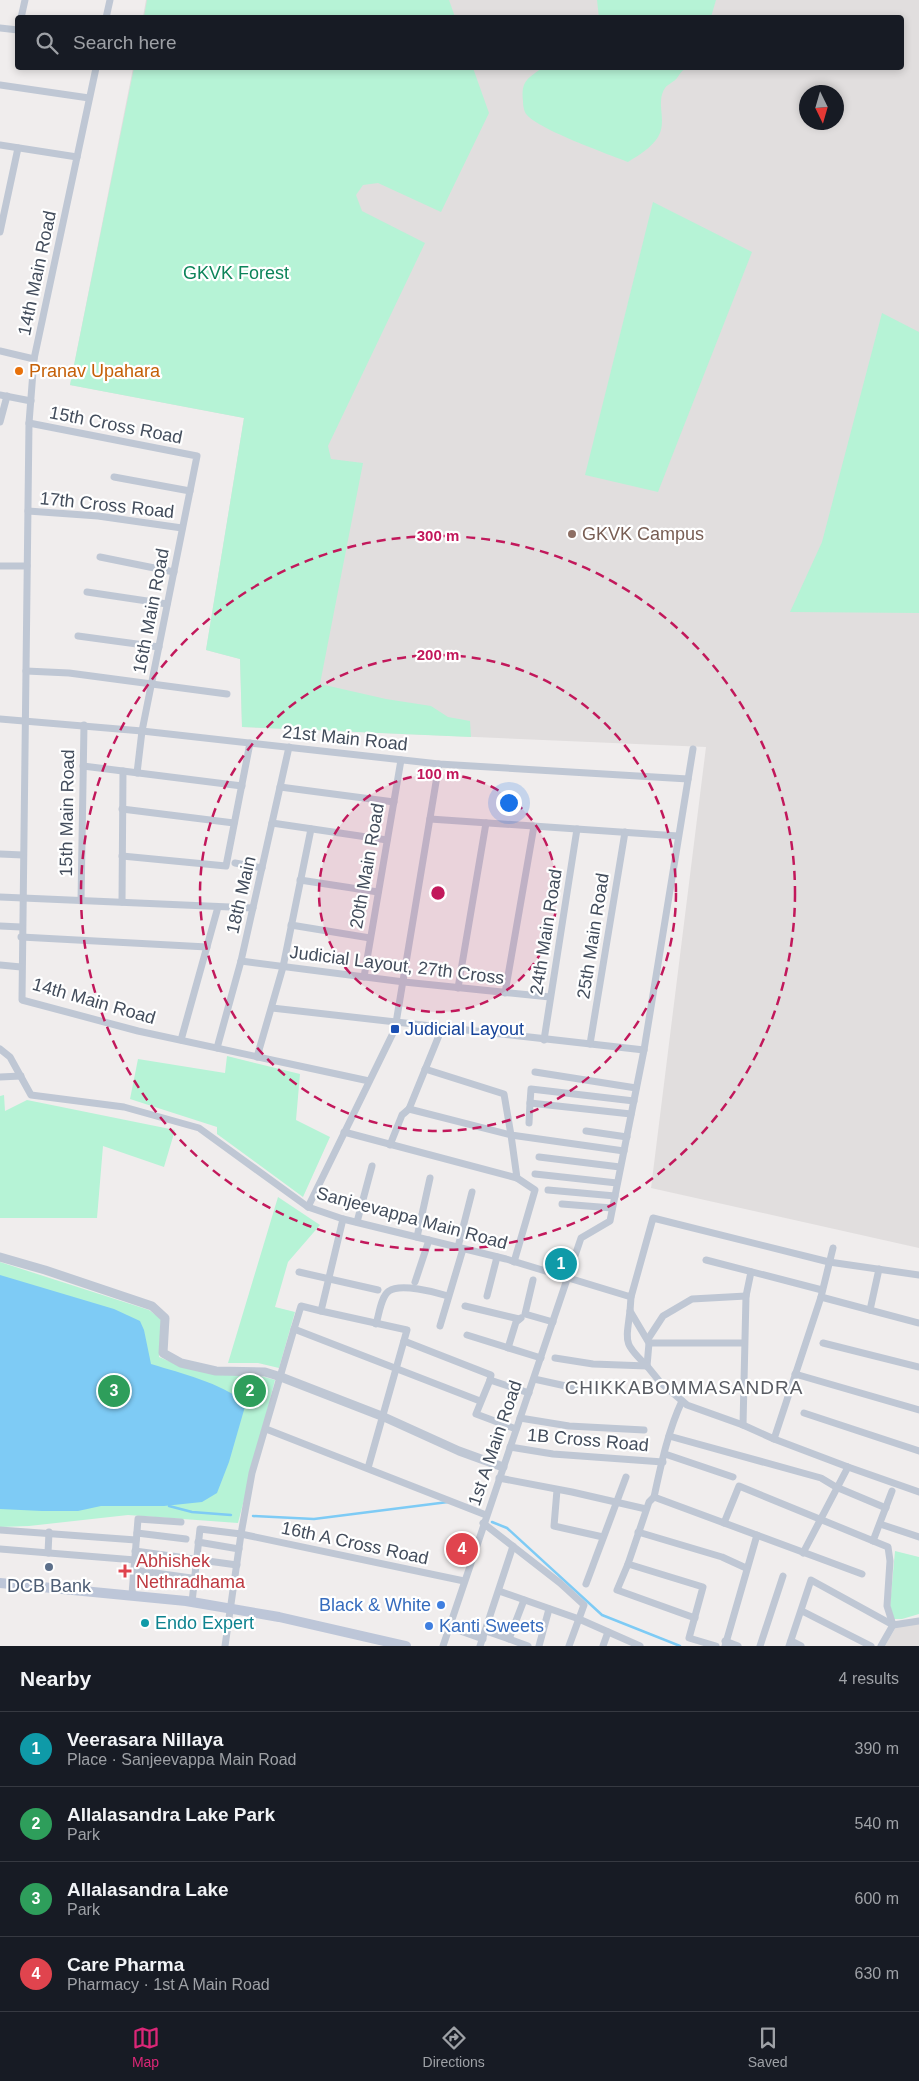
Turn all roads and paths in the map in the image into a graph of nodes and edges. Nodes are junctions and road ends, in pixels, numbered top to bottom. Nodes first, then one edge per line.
1 (25, 0) edge
2 (110, 0) edge
3 (22, 15) edge
4 (107, 15) edge
5 (0, 28) edge
6 (15, 30) edge
7 (96, 70) edge
8 (0, 85) edge
9 (89, 98) junction
10 (0, 145) edge
11 (18, 148) junction
12 (77, 157) junction
13 (3, 199) edge
14 (0, 232) edge
15 (0, 351) edge
16 (34, 359) junction
17 (3, 396) edge
18 (31, 401) junction
19 (0, 422) edge
20 (29, 423) junction
21 (197, 456) joint
22 (114, 477) dead end
23 (190, 491) junction
24 (28, 512) junction
25 (182, 528) junction
26 (100, 558) dead end
27 (0, 566) edge
28 (27, 566) junction
29 (174, 572) junction
30 (87, 592) dead end
31 (168, 604) junction
32 (78, 636) dead end
33 (159, 647) junction
34 (26, 671) junction
35 (152, 684) junction
36 (227, 694) dead end
37 (0, 718) edge
38 (25, 720) junction
39 (84, 725) junction
40 (142, 731) junction
41 (250, 743) junction
42 (289, 747) junction
43 (692, 749) dead end
44 (401, 760) junction
45 (439, 764) junction
46 (83, 766) junction
47 (123, 771) junction
48 (136, 773) junction
49 (688, 779) junction
50 (242, 786) junction
51 (280, 787) junction
52 (394, 802) junction
53 (122, 809) junction
54 (430, 819) junction
55 (486, 822) junction
56 (234, 823) junction
57 (272, 823) junction
58 (534, 826) junction
59 (311, 829) junction
60 (577, 829) junction
61 (625, 832) junction
62 (678, 836) junction
63 (387, 840) junction
64 (0, 854) edge
65 (23, 855) junction
66 (122, 856) junction
67 (235, 863) dead end
68 (262, 868) junction
69 (300, 880) junction
70 (378, 892) junction
71 (0, 897) edge
72 (22, 898) junction
73 (81, 900) junction
74 (122, 902) junction
75 (218, 907) junction
76 (253, 908) junction
77 (291, 924) junction
78 (0, 926) edge
79 (21, 927) junction
80 (21, 937) junction
81 (370, 938) junction
82 (207, 947) junction
83 (241, 961) junction
84 (0, 965) edge
85 (21, 966) junction
86 (283, 967) junction
87 (364, 977) junction
88 (404, 982) junction
89 (458, 988) junction
90 (505, 993) junction
91 (550, 997) junction
92 (272, 1008) junction
93 (396, 1023) junction
94 (442, 1028) junction
95 (181, 1040) junction
96 (544, 1040) junction
97 (590, 1044) junction
98 (216, 1048) junction
99 (0, 1049) edge
100 (644, 1050) junction
101 (258, 1057) junction
102 (425, 1069) junction
103 (535, 1072) dead end
104 (21, 1076) junction
105 (0, 1077) edge
106 (369, 1081) junction
107 (636, 1088) junction
108 (634, 1101) junction
109 (530, 1102) junction
110 (409, 1109) junction
111 (631, 1114) junction
112 (528, 1122) dead end
113 (586, 1131) dead end
114 (344, 1132) junction
115 (511, 1135) junction
116 (627, 1136) junction
117 (390, 1146) junction
118 (624, 1151) junction
119 (539, 1157) dead end
120 (372, 1166) dead end
121 (620, 1167) junction
122 (535, 1174) dead end
123 (430, 1178) dead end
124 (516, 1178) junction
125 (617, 1183) junction
126 (548, 1190) dead end
127 (472, 1192) dead end
128 (615, 1196) junction
129 (562, 1204) dead end
130 (308, 1206) junction
131 (612, 1208) junction
132 (343, 1219) junction
133 (357, 1222) junction
134 (417, 1237) junction
135 (429, 1240) junction
136 (460, 1248) junction
137 (833, 1248) dead end
138 (0, 1257) edge
139 (497, 1257) junction
140 (706, 1260) dead end
141 (514, 1262) junction
142 (829, 1262) junction
143 (879, 1269) junction
144 (298, 1272) dead end
145 (752, 1272) junction
146 (919, 1275) edge
147 (328, 1277) junction
148 (568, 1279) junction
149 (533, 1280) dead end
150 (415, 1282) dead end
151 (378, 1290) dead end
152 (822, 1290) junction
153 (448, 1296) junction
154 (487, 1296) dead end
155 (746, 1296) junction
156 (631, 1297) junction
157 (820, 1298) junction
158 (465, 1306) dead end
159 (870, 1310) junction
160 (321, 1311) junction
161 (630, 1311) junction
162 (522, 1317) junction
163 (553, 1322) junction
164 (919, 1323) edge
165 (376, 1324) junction
166 (440, 1326) dead end
167 (294, 1329) junction
168 (468, 1335) dead end
169 (404, 1340) junction
170 (649, 1341) junction
171 (744, 1343) junction
172 (823, 1343) dead end
173 (508, 1348) junction
174 (541, 1358) junction
175 (556, 1358) dead end
176 (647, 1366) junction
177 (919, 1367) edge
178 (396, 1368) junction
179 (795, 1374) junction
180 (281, 1378) junction
181 (534, 1379) junction
182 (490, 1380) junction
183 (574, 1388) dead end
184 (529, 1393) junction
185 (480, 1401) junction
186 (682, 1401) junction
187 (919, 1410) edge
188 (804, 1413) dead end
189 (384, 1417) junction
190 (520, 1418) junction
191 (743, 1425) junction
192 (266, 1428) junction
193 (516, 1429) junction
194 (644, 1430) dead end
195 (669, 1436) junction
196 (774, 1439) junction
197 (510, 1447) junction
198 (919, 1451) edge
199 (664, 1458) junction
200 (503, 1467) junction
201 (848, 1467) junction
202 (368, 1468) junction
203 (626, 1477) dead end
204 (733, 1477) dead end
205 (499, 1478) junction
206 (836, 1487) junction
207 (557, 1490) junction
208 (892, 1491) dead end
209 (919, 1492) edge
210 (654, 1497) junction
211 (616, 1502) junction
212 (886, 1508) junction
213 (646, 1509) junction
214 (486, 1515) junction
215 (819, 1520) junction
216 (181, 1522) dead end
217 (483, 1523) junction
218 (724, 1523) junction
219 (880, 1524) junction
220 (0, 1530) edge
221 (49, 1532) junction
222 (638, 1532) junction
223 (241, 1534) junction
224 (757, 1535) junction
225 (137, 1537) junction
226 (603, 1537) junction
227 (919, 1537) edge
228 (186, 1539) dead end
229 (873, 1541) junction
230 (198, 1542) junction
231 (513, 1546) junction
232 (0, 1549) edge
233 (239, 1549) junction
234 (135, 1551) junction
235 (48, 1553) junction
236 (803, 1553) junction
237 (135, 1560) junction
238 (196, 1560) junction
239 (628, 1564) junction
240 (237, 1566) junction
241 (746, 1568) junction
242 (134, 1570) junction
243 (862, 1574) dead end
244 (783, 1576) dead end
245 (194, 1578) junction
246 (464, 1581) junction
247 (0, 1583) edge
248 (234, 1584) junction
249 (586, 1584) dead end
250 (499, 1591) junction
251 (132, 1594) junction
252 (524, 1600) junction
253 (192, 1602) junction
254 (231, 1608) junction
255 (549, 1609) junction
256 (802, 1611) junction
257 (695, 1618) junction
258 (579, 1619) junction
259 (919, 1621) edge
260 (893, 1625) junction
261 (449, 1627) junction
262 (486, 1631) junction
263 (608, 1632) junction
264 (509, 1639) junction
265 (482, 1642) edge
266 (725, 1643) edge
267 (790, 1643) edge
268 (571, 1645) edge
269 (225, 1646) edge
270 (406, 1646) edge
271 (443, 1646) edge
272 (528, 1646) edge
273 (539, 1646) edge
274 (603, 1646) edge
275 (640, 1646) edge
276 (716, 1646) edge
277 (738, 1646) edge
278 (760, 1646) edge
279 (801, 1646) edge
280 (871, 1646) edge
281 (881, 1646) edge

1 - 3 street
2 - 4 street
5 - 6 street
7 - 9 street, 14th Main Road
8 - 9 street
9 - 12 street, 14th Main Road
10 - 11 street
11 - 12 street
11 - 13 street
12 - 16 street, 14th Main Road
13 - 14 street
15 - 16 street
16 - 18 street, 14th Main Road
17 - 18 street
17 - 19 street
18 - 20 street, 14th Main Road
20 - 21 street, 15th Cross Road
20 - 24 street, 14th Main Road
21 - 23 street, 16th Main Road
22 - 23 street
23 - 25 street, 16th Main Road
24 - 25 street, 17th Cross Road
24 - 28 street, 14th Main Road
25 - 29 street, 16th Main Road
26 - 29 street
27 - 28 street
28 - 34 street, 14th Main Road
29 - 31 street, 16th Main Road
30 - 31 street
31 - 33 street, 16th Main Road
32 - 33 street
33 - 35 street, 16th Main Road
34 - 35 street
34 - 38 street, 14th Main Road
35 - 36 street
35 - 40 street, 16th Main Road
37 - 38 street, 21st Main Road
38 - 39 street, 21st Main Road
38 - 65 street, 14th Main Road
39 - 40 street, 21st Main Road
39 - 46 street, 15th Main Road
40 - 41 street, 21st Main Road
40 - 48 street, 16th Main Road
41 - 42 street, 21st Main Road
41 - 50 street
42 - 44 street, 21st Main Road
42 - 51 street, 18th Main
43 - 49 street
44 - 45 street, 21st Main Road
44 - 52 street, 20th Main Road
45 - 49 street, 21st Main Road
45 - 54 street
46 - 47 street
46 - 73 street, 15th Main Road
47 - 48 street
47 - 53 street
48 - 50 street
49 - 62 street
50 - 56 street
51 - 52 street
51 - 57 street, 18th Main
52 - 63 street, 20th Main Road
53 - 56 street
53 - 66 street
54 - 55 street
54 - 88 street
55 - 58 street
55 - 89 street
56 - 66 street
57 - 59 street
57 - 68 street, 18th Main
58 - 60 street
58 - 90 street
59 - 63 street
59 - 69 street
60 - 61 street
60 - 91 street, 24th Main Road
61 - 62 street
61 - 97 street, 25th Main Road
62 - 100 street
63 - 70 street, 20th Main Road
64 - 65 street
65 - 72 street, 14th Main Road
66 - 74 street
67 - 68 street
68 - 76 street, 18th Main
69 - 70 street
69 - 77 street
70 - 81 street, 20th Main Road
71 - 72 street
72 - 73 street
72 - 79 street, 14th Main Road
73 - 74 street
74 - 75 street
75 - 76 street
75 - 82 street
76 - 83 street, 18th Main
77 - 81 street
77 - 86 street
78 - 79 street
79 - 80 street, 14th Main Road
80 - 82 street
80 - 85 street, 14th Main Road
81 - 87 street, 20th Main Road
82 - 95 street
83 - 86 street, Judicial Layout, 27th Cross
83 - 98 street, 18th Main
84 - 85 street
85 - 95 street, 14th Main Road
86 - 87 street, Judicial Layout, 27th Cross
86 - 92 street
87 - 88 street, Judicial Layout, 27th Cross
88 - 89 street, Judicial Layout, 27th Cross
88 - 93 street
89 - 90 street, Judicial Layout, 27th Cross
90 - 91 street, Judicial Layout, 27th Cross
91 - 96 street, 24th Main Road
92 - 93 street
92 - 101 street
93 - 94 street
93 - 106 street
94 - 96 street
94 - 102 street
95 - 98 street, 14th Main Road
96 - 97 street
97 - 100 street
98 - 101 street, 14th Main Road
99 - 104 street, Sanjeevappa Main Road
100 - 107 street
101 - 106 street, 14th Main Road
102 - 110 street
102 - 115 street
103 - 107 street
104 - 105 street
104 - 130 street, Sanjeevappa Main Road
106 - 114 street
107 - 108 street
108 - 109 street
108 - 111 street
109 - 111 street
109 - 112 street
110 - 115 street
110 - 117 street
111 - 116 street
113 - 116 street
114 - 117 street
114 - 130 street
115 - 118 street
115 - 124 street
116 - 118 street
117 - 124 street
118 - 121 street
119 - 121 street
120 - 133 street
121 - 125 street
122 - 125 street
123 - 134 street
124 - 141 street
125 - 128 street
126 - 128 street
127 - 136 street
128 - 131 street
129 - 131 street
130 - 132 street, Sanjeevappa Main Road
131 - 148 street, 1st A Main Road
132 - 133 street, Sanjeevappa Main Road
132 - 147 street
133 - 134 street, Sanjeevappa Main Road
134 - 135 street, Sanjeevappa Main Road
135 - 136 street, Sanjeevappa Main Road
135 - 150 street
136 - 139 street, Sanjeevappa Main Road
136 - 153 street
137 - 142 street
138 - 180 street
139 - 141 street, Sanjeevappa Main Road
139 - 154 street
140 - 145 street
141 - 148 street, Sanjeevappa Main Road
142 - 143 street
142 - 152 street
142 - 156 street
143 - 146 street
143 - 159 street
144 - 147 street
145 - 152 street
145 - 155 street
147 - 151 street
147 - 160 street
148 - 156 street, Sanjeevappa Main Road
148 - 163 street, 1st A Main Road
149 - 162 street
152 - 157 street
153 - 165 street
153 - 166 street
155 - 170 street
155 - 171 street
156 - 161 street
157 - 159 street
157 - 179 street
158 - 162 street
159 - 164 street
160 - 165 street
160 - 167 street
161 - 170 street
161 - 176 street
162 - 163 street
162 - 173 street
163 - 174 street, 1st A Main Road
165 - 169 street
167 - 178 street
167 - 180 street
168 - 173 street
169 - 178 street
169 - 182 street
170 - 171 street
170 - 176 street
171 - 191 street
172 - 177 street
173 - 174 street
174 - 181 street, 1st A Main Road
175 - 176 street
176 - 186 street
178 - 185 street
178 - 189 street
179 - 187 street
179 - 196 street
180 - 189 street
180 - 192 street
181 - 183 street
181 - 184 street, 1st A Main Road
182 - 184 street
182 - 185 street
184 - 190 street, 1st A Main Road
185 - 193 street
186 - 191 street
186 - 195 street
188 - 198 street
189 - 200 street
189 - 202 street
190 - 193 street, 1st A Main Road
190 - 194 street
191 - 196 street
192 - 202 street
192 - 223 street
193 - 197 street, 1st A Main Road
195 - 199 street
195 - 206 street
196 - 201 street
197 - 199 street, 1B Cross Road
197 - 200 street, 1st A Main Road
199 - 204 street, 1B Cross Road
199 - 210 street
200 - 205 street, 1st A Main Road
201 - 206 street
201 - 209 street
202 - 214 street
203 - 211 street
205 - 207 street
205 - 214 street, 1st A Main Road
206 - 212 street
206 - 215 street
207 - 211 street
207 - 226 street
208 - 212 street
210 - 213 street
210 - 218 street
211 - 213 street
211 - 226 street
212 - 219 street
213 - 222 street
214 - 217 street, 1st A Main Road
215 - 218 street
215 - 229 street
215 - 236 street
216 - 225 street
217 - 231 street
217 - 246 street, 1st A Main Road
218 - 224 street
219 - 227 street
219 - 229 street
220 - 221 street
221 - 225 street
221 - 235 street
222 - 239 street
222 - 241 street
223 - 230 street, 16th A Cross Road
223 - 233 street
223 - 246 street, 16th A Cross Road
224 - 236 street
224 - 241 street
225 - 228 street
225 - 234 street
226 - 249 street
229 - 260 street
230 - 233 street
230 - 238 street
231 - 250 street
231 - 258 street
232 - 235 street
233 - 240 street
234 - 237 street
234 - 238 street
235 - 237 street
236 - 243 street
237 - 242 street
238 - 240 street
238 - 245 street
239 - 257 street
239 - 257 street
240 - 248 street
241 - 266 street
242 - 245 street
242 - 251 street
244 - 278 street
245 - 248 street
245 - 253 street
246 - 261 street, 1st A Main Road
247 - 251 main road
248 - 254 street
250 - 252 street
250 - 262 street
251 - 253 main road
252 - 255 street
252 - 264 street
253 - 254 main road
254 - 269 street
254 - 270 main road
255 - 258 street
255 - 273 street
256 - 260 street
256 - 267 street
256 - 280 street
257 - 276 street
258 - 263 street
258 - 268 street
259 - 260 street
260 - 281 street
261 - 265 street
261 - 271 street, 1st A Main Road
262 - 264 street
262 - 265 street
263 - 274 street
263 - 275 street
264 - 272 street
266 - 277 street
267 - 279 street

